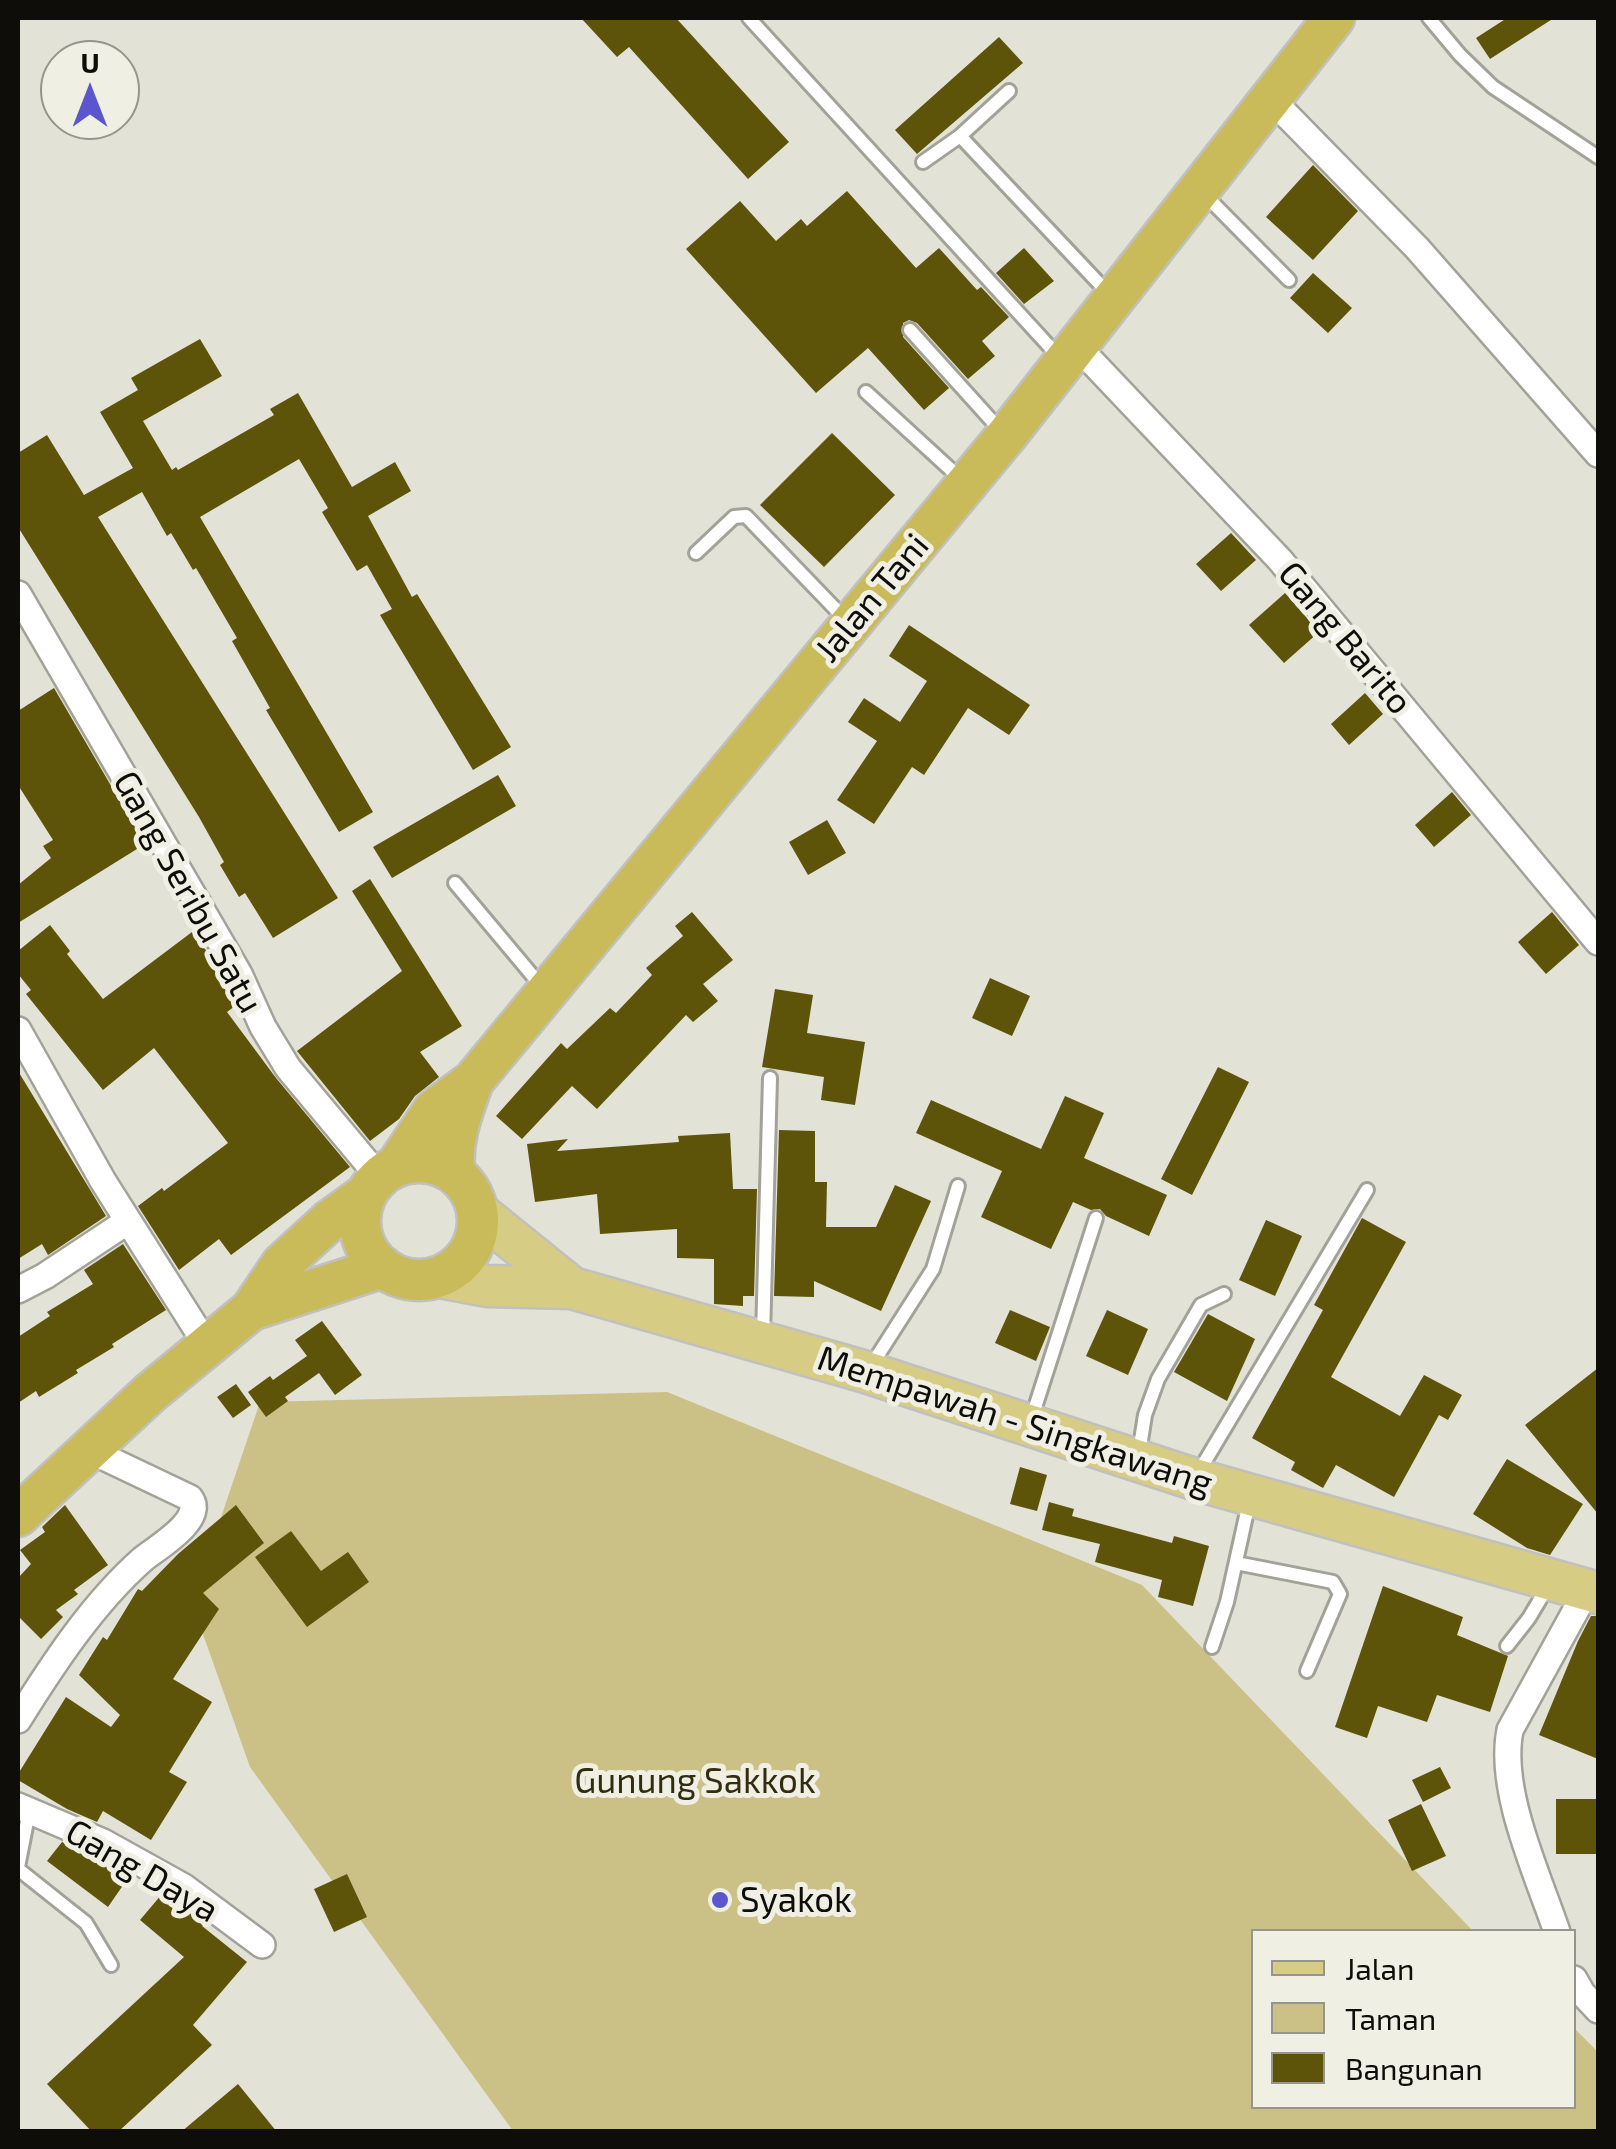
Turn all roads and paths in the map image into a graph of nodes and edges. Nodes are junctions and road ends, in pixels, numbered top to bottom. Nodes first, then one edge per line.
1 (748, 18) edge
2 (1334, 18) edge
3 (1429, 18) edge
4 (1009, 91) dead end
5 (1270, 100) junction
6 (960, 136) junction
7 (1598, 158) edge
8 (923, 162) dead end
9 (1200, 190) junction
10 (1288, 280) dead end
11 (1114, 300) junction
12 (910, 330) dead end
13 (1071, 355) junction
14 (866, 392) dead end
15 (1006, 436) junction
16 (1598, 454) edge
17 (966, 484) junction
18 (696, 552) dead end
19 (18, 594) edge
20 (850, 624) junction
21 (455, 883) dead end
22 (1598, 942) edge
23 (546, 992) junction
24 (18, 1030) edge
25 (770, 1078) dead end
26 (473, 1081) junction
27 (454, 1172) junction
28 (381, 1179) junction
29 (958, 1186) dead end
30 (1367, 1190) dead end
31 (478, 1212) junction
32 (1096, 1218) dead end
33 (128, 1221) junction
34 (382, 1267) junction
35 (438, 1277) junction
36 (572, 1288) junction
37 (18, 1290) edge
38 (1224, 1294) dead end
39 (251, 1310) junction
40 (762, 1343) junction
41 (206, 1344) junction
42 (866, 1372) junction
43 (1029, 1424) junction
44 (89, 1450) junction
45 (1137, 1460) junction
46 (1194, 1479) junction
47 (1250, 1496) junction
48 (18, 1516) edge
49 (1236, 1562) junction
50 (1579, 1588) edge
51 (1507, 1646) dead end
52 (1212, 1647) dead end
53 (1307, 1671) dead end
54 (18, 1720) edge
55 (23, 1808) edge
56 (18, 1868) edge
57 (1556, 1929) edge
58 (262, 1945) dead end
59 (111, 1965) dead end
60 (1576, 1982) edge
61 (1598, 2010) edge

1 - 13 lane
2 - 5 highway, Jalan Tani
3 - 7 lane
4 - 6 lane
5 - 9 highway, Jalan Tani
5 - 16 street
6 - 8 lane
6 - 11 lane
9 - 10 lane
9 - 11 highway, Jalan Tani
11 - 13 highway, Jalan Tani
12 - 15 lane
13 - 15 highway, Jalan Tani
13 - 22 street, Gang Barito
14 - 17 lane
15 - 17 highway, Jalan Tani
17 - 20 highway, Jalan Tani
18 - 20 lane
19 - 28 street, Gang Seribu Satu
20 - 23 highway, Jalan Tani
21 - 23 lane
23 - 26 highway, Jalan Tani
24 - 33 street
25 - 40 lane
26 - 27 highway
26 - 28 highway, Jalan Tani
27 - 28 highway
27 - 31 highway
28 - 34 highway
28 - 39 highway
29 - 42 lane
30 - 46 lane
31 - 35 highway
31 - 36 main road
32 - 43 lane
33 - 37 street
33 - 41 street
34 - 35 highway
34 - 39 highway
35 - 36 main road, Mempawah - Singkawang
36 - 40 main road, Mempawah - Singkawang
38 - 45 lane
39 - 41 highway
40 - 42 main road, Mempawah - Singkawang
41 - 44 highway
42 - 43 main road, Mempawah - Singkawang
43 - 45 main road, Mempawah - Singkawang
44 - 48 highway
44 - 54 street
45 - 46 main road, Mempawah - Singkawang
46 - 47 main road, Mempawah - Singkawang
47 - 49 lane
47 - 50 main road, Mempawah - Singkawang
49 - 52 lane
49 - 53 lane
50 - 51 lane
50 - 57 street
55 - 56 lane
55 - 58 street, Gang Daya
56 - 59 lane
60 - 61 street

